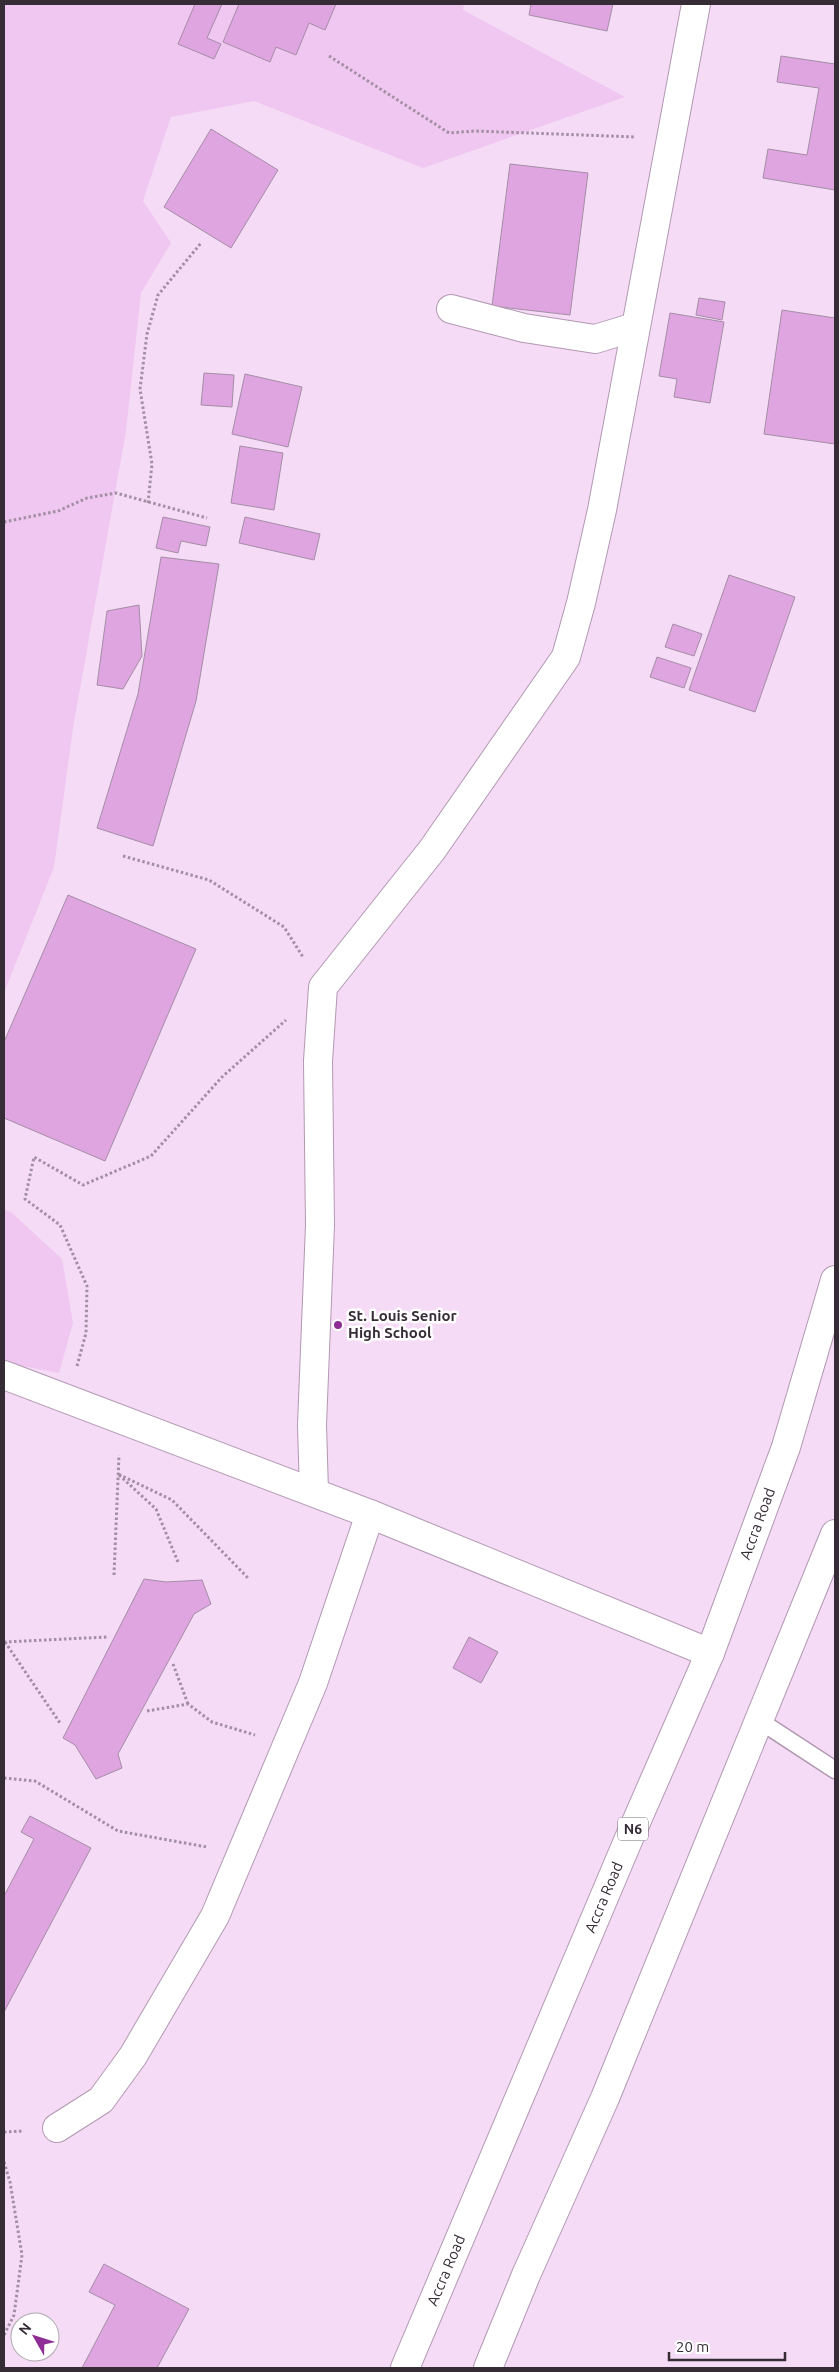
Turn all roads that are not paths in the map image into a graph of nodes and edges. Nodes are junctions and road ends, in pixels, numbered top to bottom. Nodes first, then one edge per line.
1 (696, 4) edge
2 (451, 309) dead end
3 (635, 327) junction
4 (835, 1280) edge
5 (4, 1375) edge
6 (314, 1492) junction
7 (370, 1514) junction
8 (835, 1534) edge
9 (710, 1653) junction
10 (760, 1722) junction
11 (835, 1770) edge
12 (57, 2128) dead end
13 (405, 2368) edge
14 (488, 2368) edge

1 - 3 main road
2 - 3 main road
3 - 6 main road
4 - 9 main road, Accra Road / N6
5 - 6 main road
6 - 7 main road
7 - 9 main road
7 - 12 main road
8 - 10 main road
9 - 13 main road, Accra Road / N6
10 - 11 lane
10 - 14 main road

